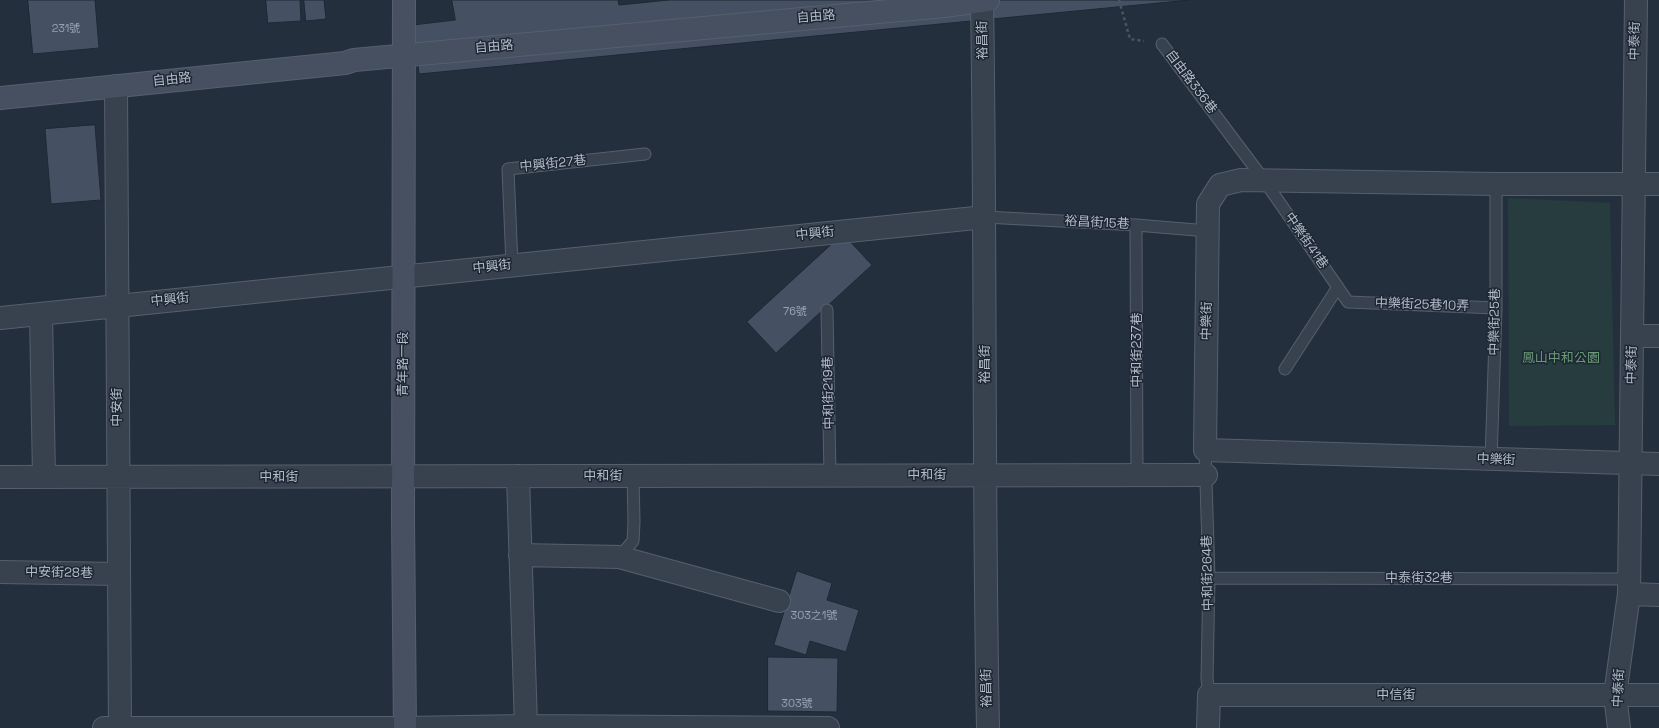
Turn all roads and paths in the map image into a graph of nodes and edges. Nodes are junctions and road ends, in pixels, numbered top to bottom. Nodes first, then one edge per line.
1 (404, 0) edge
2 (982, 0) edge
3 (988, 0) edge
4 (1118, 0) edge
5 (1636, 0) edge
6 (1162, 44) joint
7 (403, 56) junction
8 (116, 86) junction
9 (0, 98) edge
10 (645, 154) dead end
11 (1264, 180) junction
12 (1496, 184) junction
13 (1659, 184) edge
14 (1634, 185) junction
15 (985, 217) junction
16 (1136, 225) junction
17 (1208, 231) junction
18 (512, 265) junction
19 (403, 276) junction
20 (1338, 287) junction
21 (1348, 302) joint
22 (117, 306) junction
23 (1496, 308) junction
24 (827, 310) dead end
25 (41, 314) junction
26 (0, 318) edge
27 (1632, 336) junction
28 (1659, 336) edge
29 (1285, 369) dead end
30 (1205, 450) junction
31 (1491, 460) junction
32 (1630, 464) junction
33 (1659, 464) edge
34 (1206, 474) junction
35 (985, 475) junction
36 (1137, 475) junction
37 (403, 476) junction
38 (518, 476) junction
39 (633, 476) junction
40 (830, 476) junction
41 (0, 477) edge
42 (44, 477) junction
43 (117, 477) junction
44 (520, 555) junction
45 (619, 557) junction
46 (0, 572) edge
47 (118, 574) junction
48 (1209, 578) junction
49 (1629, 587) junction
50 (1659, 595) edge
51 (779, 602) dead end
52 (1209, 695) junction
53 (1615, 695) junction
54 (1659, 695) edge
55 (526, 726) junction
56 (104, 728) edge
57 (120, 728) edge
58 (405, 728) edge
59 (752, 728) edge
60 (828, 728) edge
61 (988, 728) edge
62 (1208, 728) edge
63 (1619, 728) edge

1 - 7 street, 青年路一段
2 - 3 street, 自由路
2 - 7 street, 自由路
2 - 15 street, 裕昌街
4 - 6 path, 自由路336巷
5 - 14 street, 中泰街
6 - 11 lane, 自由路336巷
7 - 8 street, 自由路
7 - 19 street, 青年路一段
8 - 9 street, 自由路
8 - 22 street, 中安街
10 - 18 lane, 中興街27巷
11 - 12 street, 中樂街
11 - 17 street, 中樂街
11 - 20 lane, 中樂街41巷
12 - 14 street, 中樂街
12 - 23 lane, 中樂街25巷
13 - 14 street, 中樂街
14 - 27 street, 中泰街
15 - 16 lane, 裕昌街15巷
15 - 18 street, 中興街
15 - 35 street, 裕昌街
16 - 17 lane, 裕昌街15巷
16 - 36 lane, 中和街237巷
17 - 30 street, 中樂街
18 - 19 street, 中興街
19 - 22 street, 中興街
19 - 37 street, 青年路一段
20 - 21 lane, 中樂街41巷
20 - 29 lane
21 - 23 lane, 中樂街25巷10弄
22 - 25 street, 中興街
22 - 43 street, 中安街
23 - 31 lane, 中樂街25巷
24 - 40 lane, 中和街219巷
25 - 26 street, 中興街
25 - 42 street
27 - 28 street
27 - 32 street, 中泰街
30 - 31 street, 中樂街
30 - 34 lane, 中和街264巷
31 - 32 street, 中樂街
32 - 33 street, 中樂街
32 - 49 street, 中泰街
34 - 36 street, 中和街
34 - 48 lane, 中和街264巷
35 - 36 street, 中和街
35 - 40 street, 中和街
35 - 61 street, 裕昌街
37 - 38 street, 中和街
37 - 43 street, 中和街
37 - 58 street, 青年路一段
38 - 39 street, 中和街
38 - 44 street
39 - 40 street, 中和街
39 - 45 lane
41 - 42 street, 中和街
42 - 43 street, 中和街
43 - 47 street, 中安街
44 - 45 street
44 - 55 street
45 - 51 street
46 - 47 street, 中安街28巷
47 - 57 street, 中安街
48 - 49 lane, 中泰街32巷
48 - 52 lane, 中和街264巷
49 - 50 street
49 - 53 street, 中泰街
52 - 53 street, 中信街
52 - 62 street
53 - 54 street, 中信街
53 - 63 street, 中泰街
55 - 58 street
55 - 59 street
56 - 57 street
57 - 58 street
59 - 60 street

